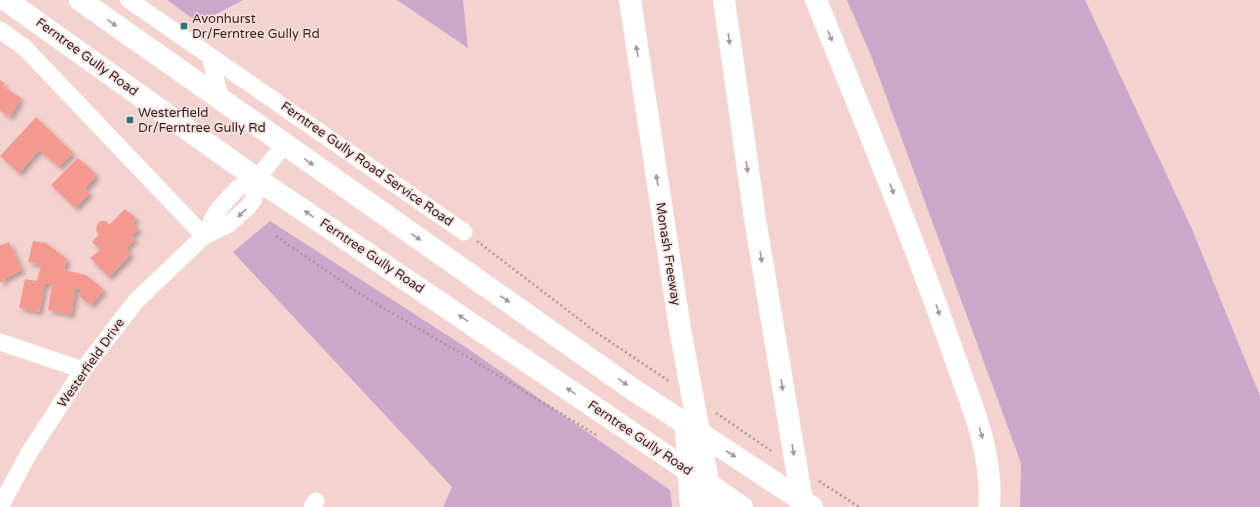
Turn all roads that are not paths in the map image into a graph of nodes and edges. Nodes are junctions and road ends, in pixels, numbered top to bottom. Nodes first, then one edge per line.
1 (80, 0) edge
2 (129, 0) edge
3 (630, 0) edge
4 (724, 0) edge
5 (816, 0) edge
6 (13, 2) edge
7 (0, 30) edge
8 (210, 56) junction
9 (221, 101) junction
10 (284, 145) junction
11 (257, 179) junction
12 (464, 232) road end
13 (204, 236) junction
14 (680, 329) junction
15 (0, 342) edge
16 (83, 370) junction
17 (0, 507) edge
18 (691, 507) edge
19 (712, 507) edge
20 (742, 507) edge
21 (803, 507) edge
22 (812, 507) edge
23 (989, 507) edge

1 -> 9 main road
2 - 8 street, Ferntree Gully Road Service Road
14 -> 3 main road, Monash Freeway
4 -> 21 main road
5 -> 23 main road
6 - 11 main road, Ferntree Gully Road
7 - 13 street
8 - 9 street
8 - 12 street, Ferntree Gully Road Service Road
9 - 10 main road
10 - 11 street, Westerfield Drive
10 -> 22 main road
11 - 13 street, Westerfield Drive
20 -> 11 main road, Ferntree Gully Road
13 - 16 street, Westerfield Drive
14 - 18 main road
14 - 19 main road, Monash Freeway
15 - 16 street
16 - 17 street, Westerfield Drive

